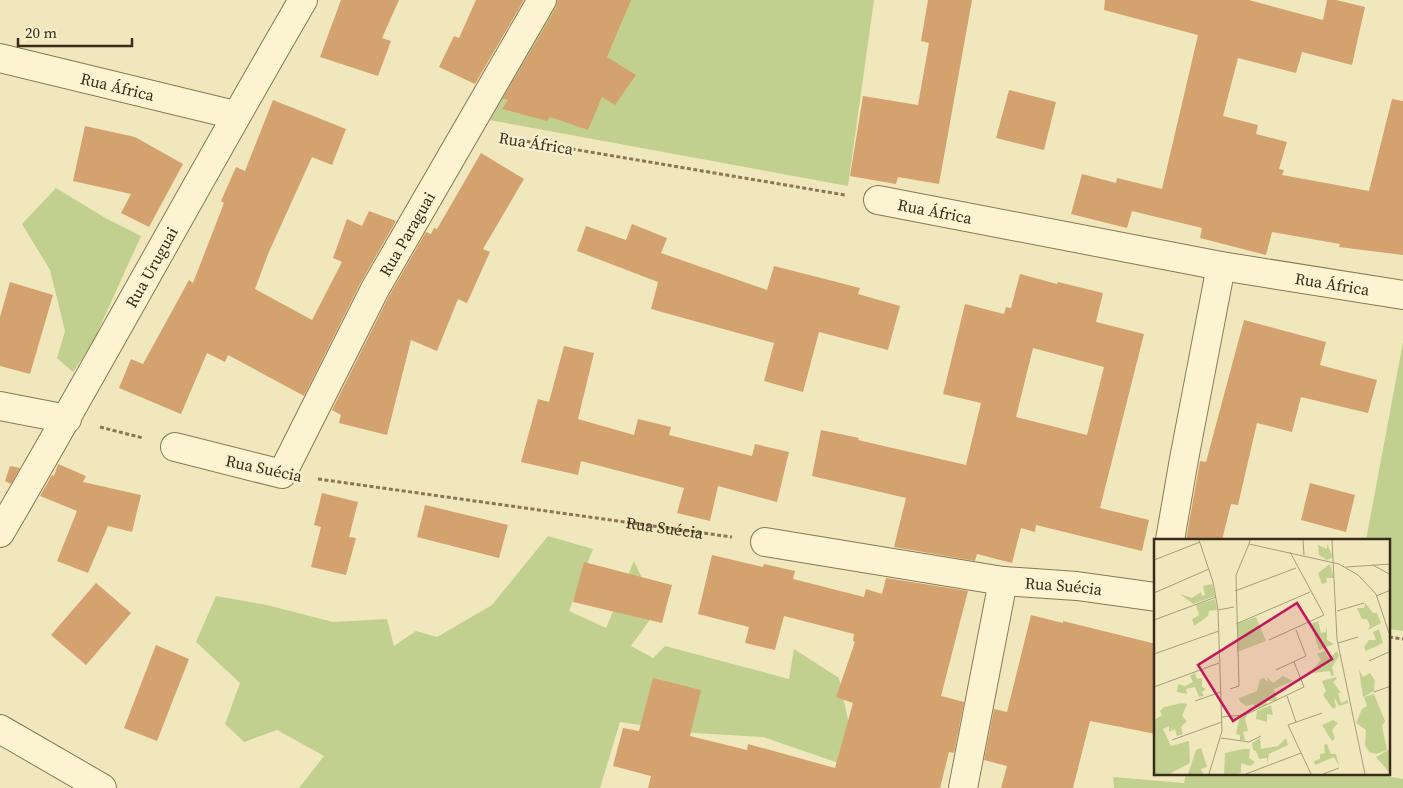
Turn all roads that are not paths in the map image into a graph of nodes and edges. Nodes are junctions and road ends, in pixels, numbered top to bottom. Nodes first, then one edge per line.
1 (303, 0) edge
2 (542, 0) edge
3 (0, 58) edge
4 (236, 115) junction
5 (878, 200) road end
6 (1221, 266) junction
7 (1403, 295) edge
8 (0, 406) edge
9 (67, 419) junction
10 (175, 447) road end
11 (282, 474) joint
12 (0, 534) edge
13 (1170, 539) edge
14 (765, 542) road end
15 (1003, 581) junction
16 (1154, 597) edge
17 (0, 729) edge
18 (102, 788) edge
19 (962, 788) edge

1 - 4 street, Rua Uruguai
2 - 11 street, Rua Paraguai
3 - 4 street, Rua África
4 - 9 street, Rua Uruguai
5 - 6 street, Rua África
6 - 7 street, Rua África
6 - 13 street
8 - 9 street
9 - 12 street, Rua Uruguai
10 - 11 street, Rua Suécia
14 - 15 street, Rua Suécia
15 - 16 street, Rua Suécia
15 - 19 street
17 - 18 street

